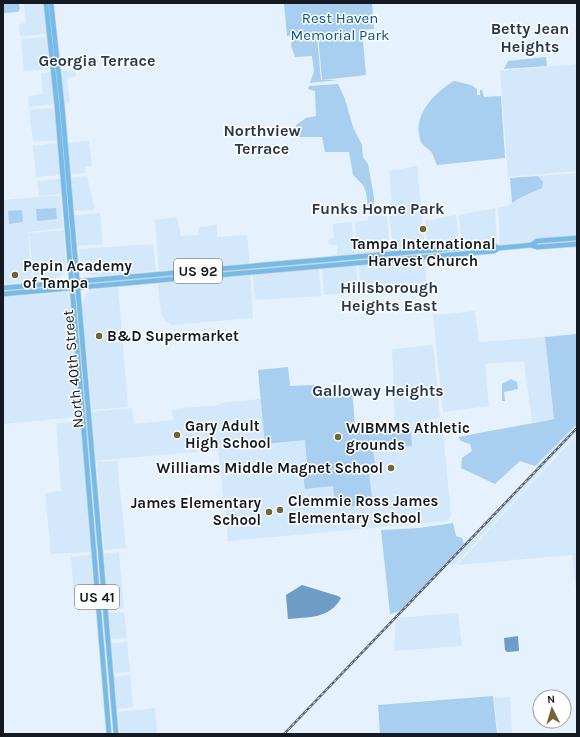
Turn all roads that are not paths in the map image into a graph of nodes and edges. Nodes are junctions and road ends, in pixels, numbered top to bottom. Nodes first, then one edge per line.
1 (46, 3) edge
2 (51, 3) edge
3 (577, 238) edge
4 (577, 244) edge
5 (531, 245) junction
6 (460, 248) junction
7 (499, 248) junction
8 (426, 251) junction
9 (426, 257) junction
10 (400, 260) junction
11 (261, 265) junction
12 (252, 266) junction
13 (252, 272) junction
14 (242, 274) junction
15 (77, 281) junction
16 (70, 282) junction
17 (3, 288) edge
18 (71, 288) junction
19 (78, 288) junction
20 (3, 294) edge
21 (88, 482) junction
22 (89, 496) junction
23 (96, 499) junction
24 (97, 508) junction
25 (109, 734) edge
26 (116, 734) edge

1 - 16 main road, North 40th Street
2 - 15 main road, North 40th Street
3 - 5 main road, US 92
4 - 5 main road, US 92
5 - 7 main road, US 92
6 - 7 main road, US 92
6 - 8 main road, US 92
6 - 9 main road
7 - 9 main road, US 92
8 - 10 main road
8 - 11 main road, US 92
9 - 10 main road, US 92
10 - 13 main road, US 92
11 - 12 main road, US 92
11 - 13 main road
12 - 14 main road
12 - 15 main road, US 92
13 - 14 main road, US 92
14 - 19 main road, US 92
15 - 16 main road
15 - 19 main road, North 40th Street / US 41
16 - 17 main road
16 - 18 main road, North 40th Street
18 - 19 main road, US 92
18 - 20 main road
18 - 21 main road, North 40th Street / US 41
19 - 23 main road, North 40th Street / US 41
21 - 22 main road, North 40th Street / US 41
21 - 23 main road
22 - 24 main road
22 - 25 main road, North 40th Street / US 41
23 - 24 main road, North 40th Street / US 41
24 - 26 main road, North 40th Street / US 41

